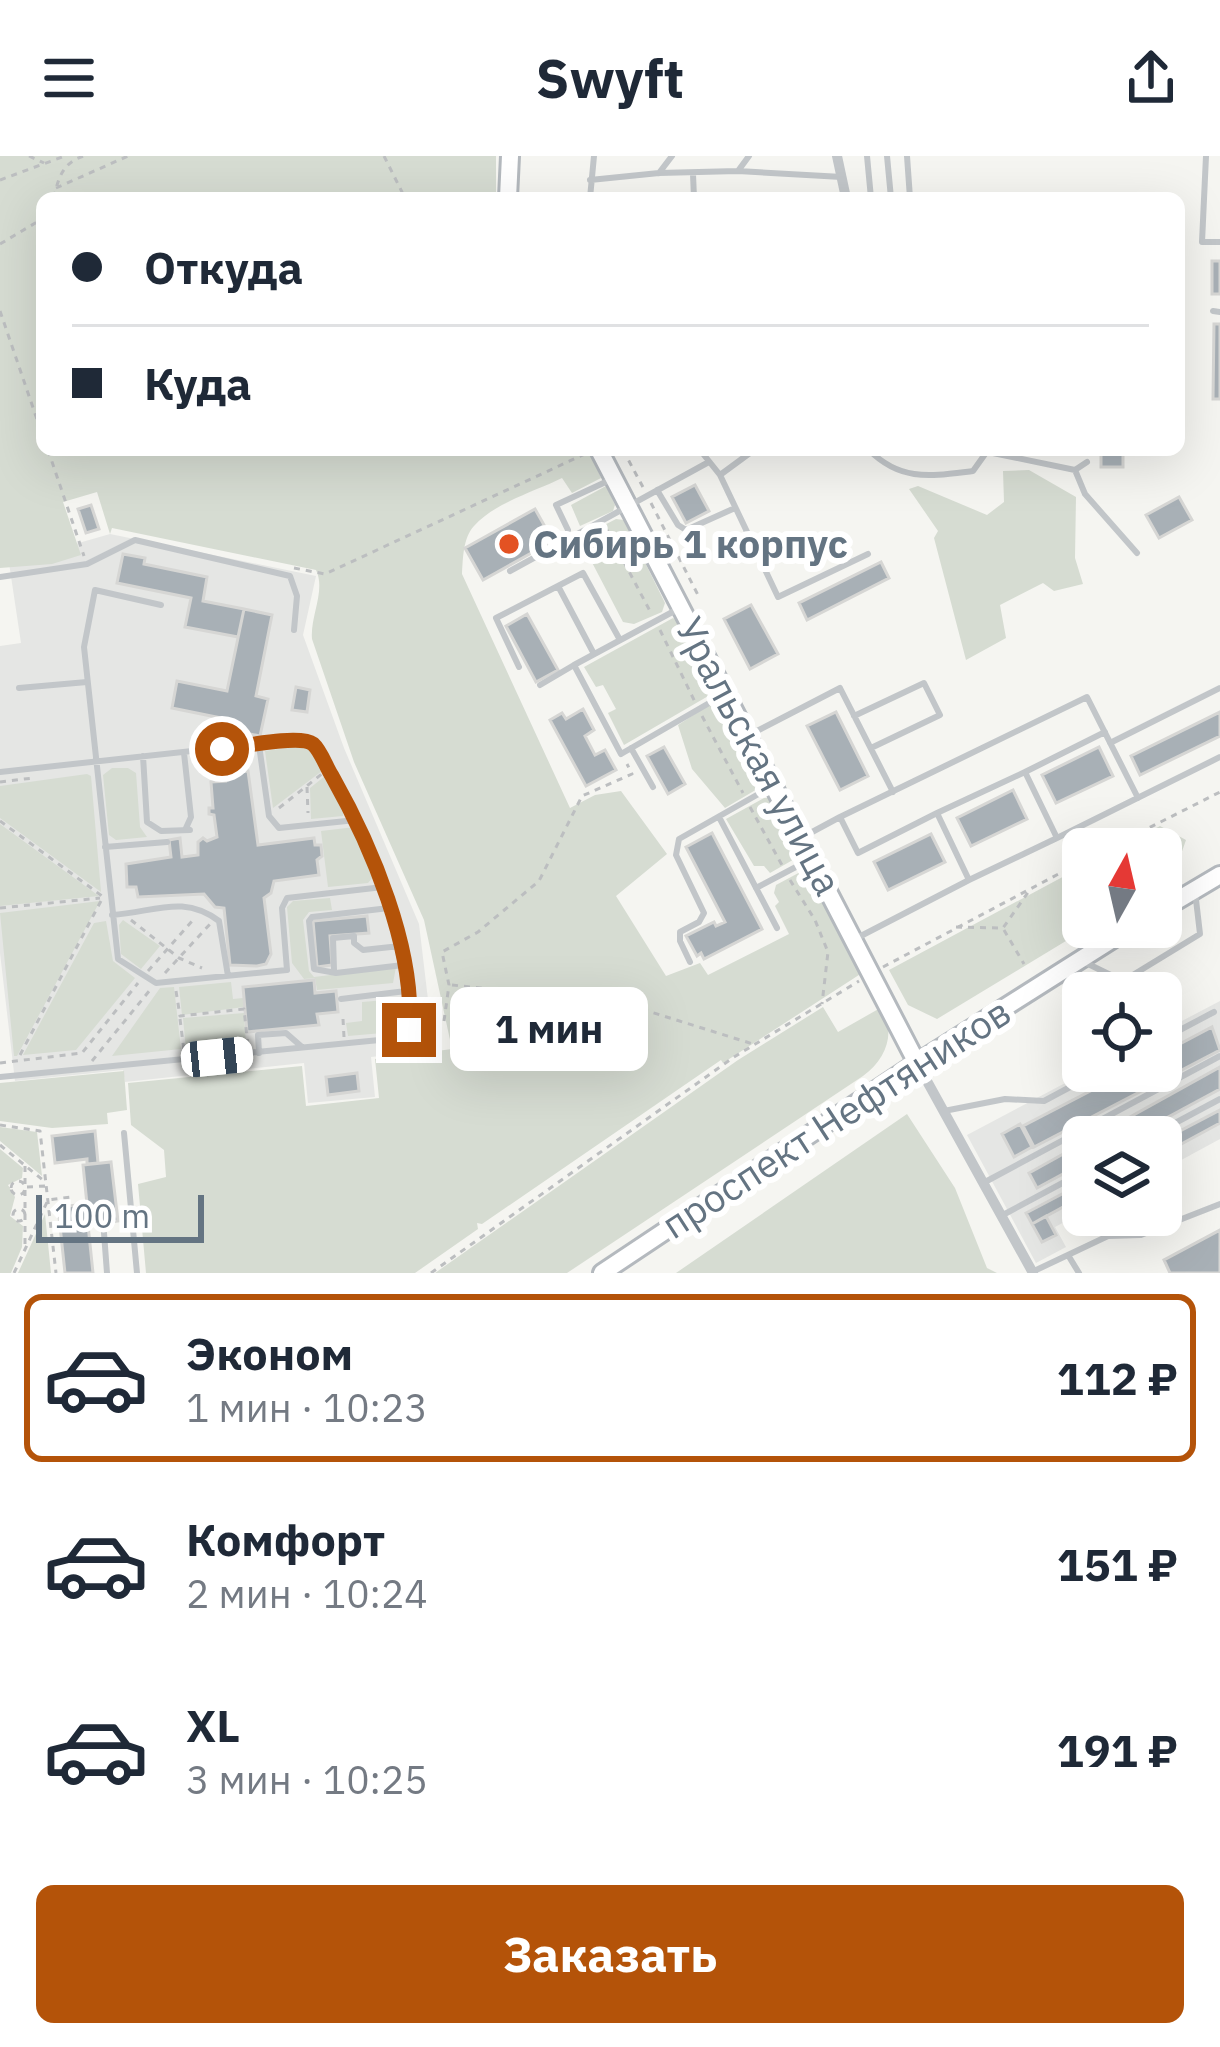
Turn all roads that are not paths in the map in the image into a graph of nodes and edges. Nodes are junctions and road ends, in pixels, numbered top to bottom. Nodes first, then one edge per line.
1 (510, 156) edge
2 (594, 156) edge
3 (672, 156) edge
4 (749, 156) edge
5 (837, 156) edge
6 (867, 156) edge
7 (887, 156) edge
8 (907, 156) edge
9 (1206, 156) edge
10 (738, 171) junction
11 (659, 173) junction
12 (693, 174) junction
13 (842, 177) junction
14 (590, 180) junction
15 (508, 192) edge
16 (590, 192) edge
17 (694, 192) edge
18 (845, 192) edge
19 (870, 192) edge
20 (890, 192) edge
21 (910, 192) edge
22 (1220, 242) edge
23 (601, 456) edge
24 (704, 456) edge
25 (746, 456) edge
26 (875, 456) edge
27 (984, 456) edge
28 (1011, 456) edge
29 (1088, 462) dead end
30 (708, 463) junction
31 (1075, 470) junction
32 (719, 475) junction
33 (614, 478) junction
34 (657, 490) junction
35 (628, 508) junction
36 (736, 508) junction
37 (568, 530) dead end
38 (1137, 553) dead end
39 (868, 554) dead end
40 (511, 571) dead end
41 (0, 577) edge
42 (557, 586) junction
43 (161, 605) dead end
44 (681, 607) junction
45 (294, 630) dead end
46 (620, 640) junction
47 (594, 654) junction
48 (574, 665) junction
49 (519, 667) dead end
50 (87, 682) junction
51 (539, 685) dead end
52 (19, 688) dead end
53 (1220, 688) edge
54 (726, 694) junction
55 (854, 716) junction
56 (1105, 733) junction
57 (748, 735) junction
58 (1110, 743) junction
59 (259, 745) junction
60 (631, 748) junction
61 (871, 748) junction
62 (184, 753) junction
63 (143, 756) junction
64 (1220, 757) edge
65 (95, 759) junction
66 (0, 772) edge
67 (1025, 772) junction
68 (774, 784) junction
69 (653, 787) dead end
70 (893, 792) junction
71 (1138, 798) junction
72 (937, 813) junction
73 (719, 817) junction
74 (840, 817) junction
75 (356, 820) junction
76 (801, 838) junction
77 (1058, 838) junction
78 (167, 842) dead end
79 (105, 847) junction
80 (812, 859) junction
81 (1219, 878) edge
82 (969, 880) junction
83 (383, 887) junction
84 (756, 889) junction
85 (1195, 890) junction
86 (1182, 898) edge
87 (389, 908) junction
88 (112, 915) junction
89 (777, 928) dead end
90 (854, 939) junction
91 (400, 946) junction
92 (1098, 948) edge
93 (1078, 960) junction
94 (689, 962) dead end
95 (404, 965) junction
96 (334, 970) junction
97 (228, 976) junction
98 (406, 991) junction
99 (340, 999) dead end
100 (1214, 1012) dead end
101 (1182, 1029) edge
102 (304, 1048) junction
103 (259, 1053) junction
104 (1220, 1056) edge
105 (917, 1063) junction
106 (0, 1077) edge
107 (1062, 1091) edge
108 (1220, 1100) edge
109 (944, 1111) junction
110 (1182, 1120) edge
111 (124, 1133) dead end
112 (982, 1183) junction
113 (1062, 1183) edge
114 (1220, 1204) edge
115 (1000, 1216) junction
116 (104, 1233) dead end
117 (1068, 1255) junction
118 (107, 1273) edge
119 (136, 1273) edge
120 (602, 1273) edge
121 (1032, 1273) edge
122 (1079, 1273) edge

1 - 15 street
2 - 14 lane
3 - 11 lane
4 - 10 lane
5 - 13 street
6 - 19 lane
7 - 20 lane
8 - 21 lane
9 - 22 lane
10 - 12 lane
10 - 13 lane
11 - 12 lane
11 - 14 lane
12 - 17 lane
13 - 18 street
14 - 16 lane
23 - 33 street, Уральская улица
24 - 30 lane
25 - 32 lane
26 - 27 lane
28 - 31 lane
29 - 31 lane
30 - 32 lane
30 - 34 lane
31 - 38 lane
32 - 36 lane
33 - 35 street, Уральская улица
33 - 37 lane
34 - 35 lane
34 - 36 lane
35 - 40 lane
35 - 44 street, Уральская улица
36 - 39 lane
41 - 45 lane
42 - 46 lane
42 - 47 lane
42 - 49 lane
43 - 50 lane
44 - 46 lane
44 - 54 street, Уральская улица
46 - 47 lane
47 - 48 lane
48 - 51 lane
48 - 60 lane
50 - 52 lane
50 - 65 lane
53 - 58 lane
54 - 57 street, Уральская улица
54 - 60 lane
55 - 57 lane
55 - 61 lane
55 - 61 lane
56 - 58 lane
56 - 67 lane
56 - 70 lane
57 - 68 street, Уральская улица
58 - 71 lane
59 - 62 lane
59 - 75 lane
59 - 75 lane
60 - 69 lane
61 - 70 lane
62 - 63 lane
62 - 63 lane
63 - 65 lane
64 - 71 lane
65 - 66 lane
65 - 79 lane
67 - 72 lane
67 - 77 lane
68 - 73 lane
68 - 76 street, Уральская улица
70 - 74 lane
71 - 77 lane
72 - 74 lane
72 - 82 lane
73 - 84 lane
73 - 94 lane
74 - 76 lane
75 - 83 lane
76 - 80 street, Уральская улица
77 - 82 lane
78 - 79 lane
79 - 88 lane
80 - 84 lane
80 - 90 street, Уральская улица
81 - 85 street
82 - 90 lane
83 - 87 lane
83 - 97 lane
84 - 89 lane
85 - 86 street
85 - 93 lane
87 - 91 lane
87 - 96 lane
88 - 97 lane
88 - 97 lane
90 - 105 street, Уральская улица
91 - 95 lane
91 - 96 lane
92 - 93 street, проспект Нефтяников
93 - 105 street, проспект Нефтяников
95 - 96 lane
95 - 98 lane
98 - 99 lane
98 - 102 lane
100 - 101 lane
102 - 103 lane
102 - 103 lane
103 - 106 lane
104 - 112 lane
105 - 109 street
105 - 120 street, проспект Нефтяников
107 - 109 lane
108 - 110 lane
109 - 112 street
111 - 119 lane
112 - 115 street
113 - 115 lane
114 - 117 lane
115 - 121 street
116 - 118 lane
117 - 121 lane
117 - 122 lane

